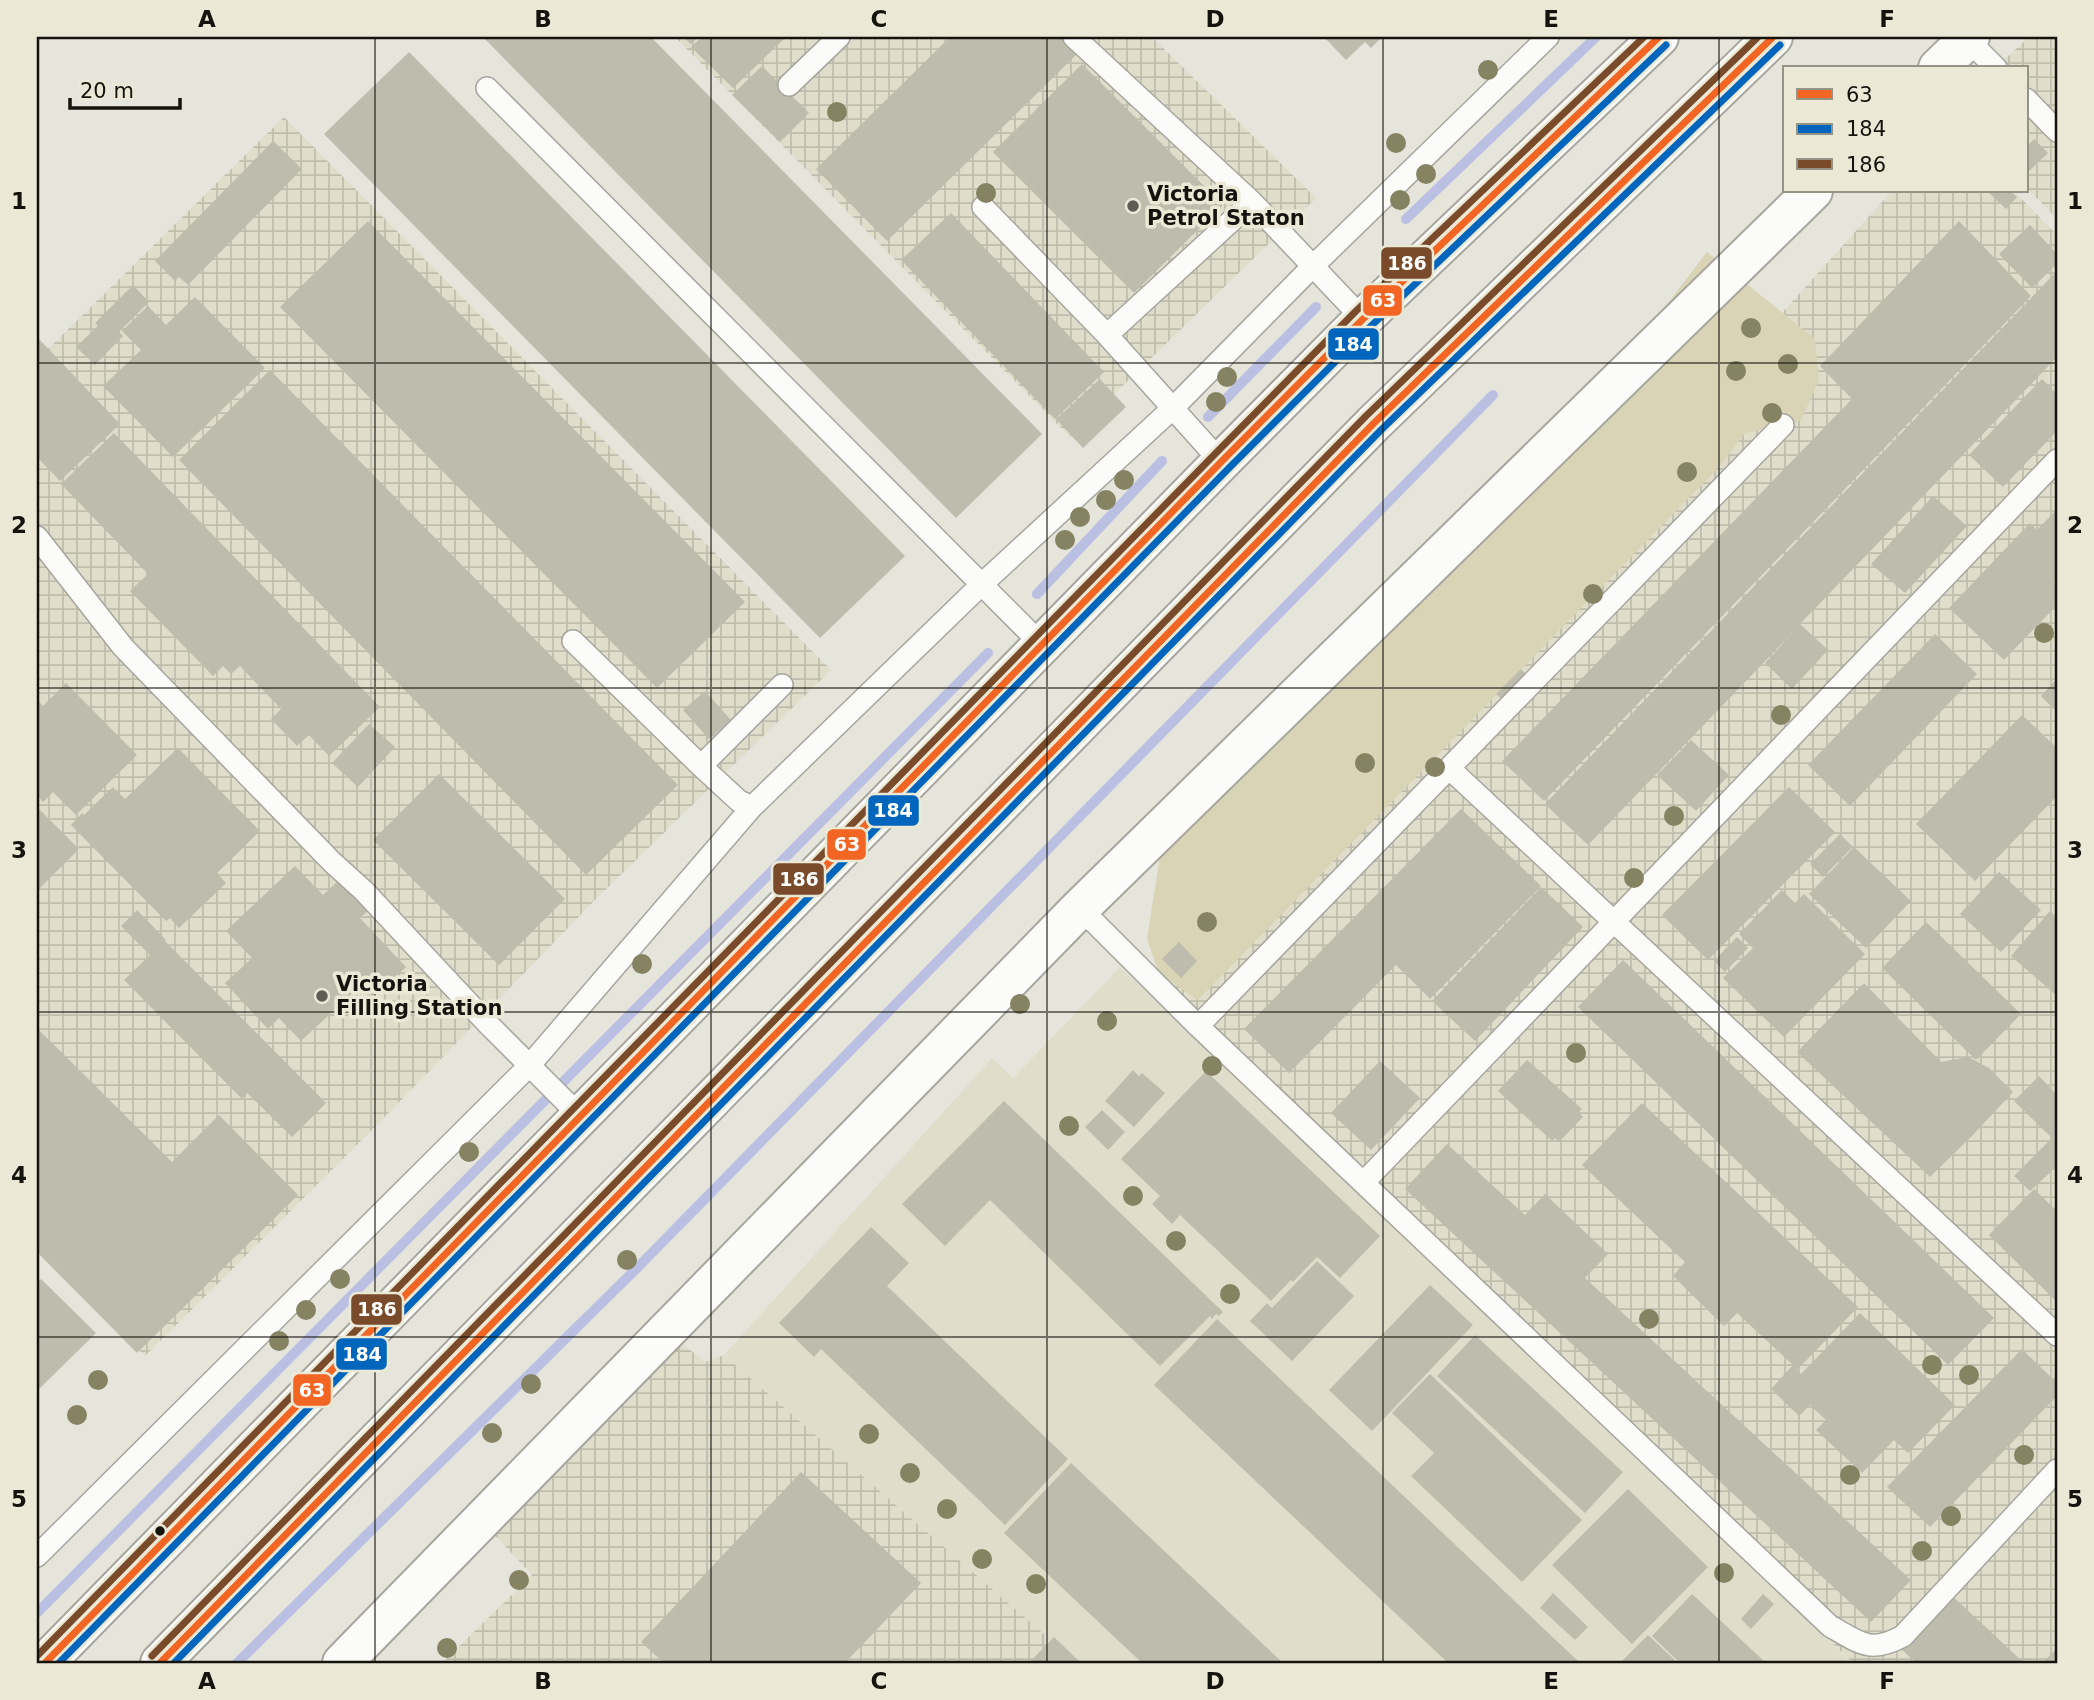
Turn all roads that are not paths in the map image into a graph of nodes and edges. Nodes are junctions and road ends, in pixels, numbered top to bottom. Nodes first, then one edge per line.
1 (839, 37) edge
2 (1074, 37) edge
3 (1548, 37) edge
4 (1659, 37) edge
5 (1773, 37) edge
6 (1969, 38) edge
7 (1940, 66) edge
8 (1994, 66) edge
9 (789, 85) dead end
10 (487, 88) dead end
11 (2028, 101) edge
12 (2057, 131) edge
13 (1812, 192) edge
14 (1252, 202) junction
15 (983, 207) dead end
16 (1313, 267) junction
17 (1363, 319) junction
18 (1107, 335) junction
19 (1173, 408) junction
20 (1783, 425) dead end
21 (2057, 460) edge
22 (1221, 462) junction
23 (37, 537) edge
24 (981, 585) junction
25 (573, 641) dead end
26 (1042, 645) junction
27 (782, 685) dead end
28 (701, 766) junction
29 (1449, 768) junction
30 (752, 807) junction
31 (1080, 908) junction
32 (1614, 922) junction
33 (1198, 1026) junction
34 (529, 1066) junction
35 (580, 1116) junction
36 (1364, 1182) junction
37 (2057, 1335) edge
38 (2057, 1470) edge
39 (37, 1556) edge
40 (45, 1663) edge
41 (160, 1663) edge
42 (342, 1663) edge

1 - 9 lane
2 - 14 lane
3 - 16 lane
4 - 17 main road
5 - 41 main road
6 - 7 main road
6 - 8 lane
10 - 24 lane
11 - 12 lane
13 - 31 main road
14 - 16 lane
14 - 18 lane
15 - 18 lane
16 - 17 lane
16 - 19 lane
17 - 22 main road
18 - 19 lane
19 - 22 lane
19 - 24 lane
20 - 29 lane
21 - 32 lane
22 - 26 main road
23 - 34 lane
24 - 26 lane
24 - 30 lane
25 - 28 lane
26 - 35 main road
27 - 28 lane
28 - 30 lane
29 - 32 lane
29 - 33 lane
30 - 34 lane
31 - 33 lane
31 - 42 main road
32 - 36 lane
32 - 37 lane
33 - 36 lane
34 - 35 lane
34 - 39 lane
35 - 40 main road
36 - 38 lane

